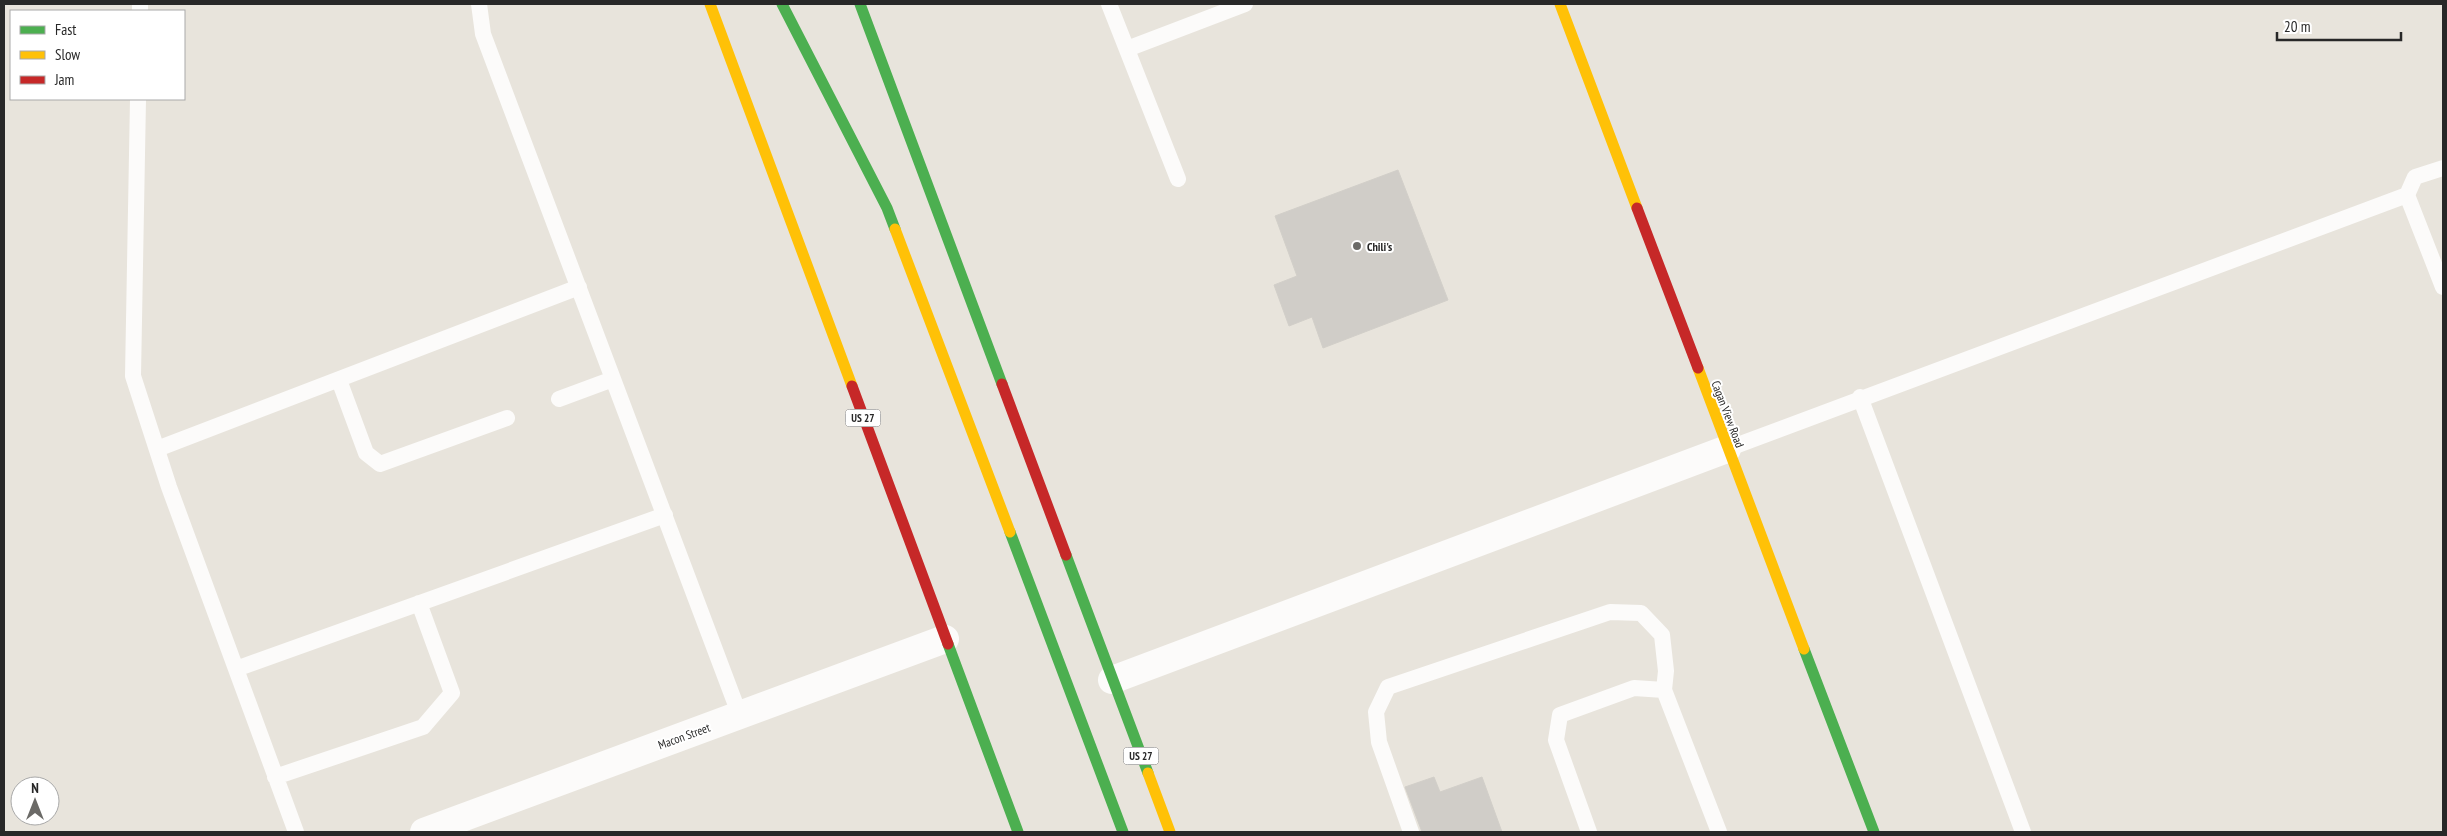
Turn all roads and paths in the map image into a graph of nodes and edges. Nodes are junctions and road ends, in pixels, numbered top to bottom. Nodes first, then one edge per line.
1 (479, 4) edge
2 (710, 4) edge
3 (782, 4) edge
4 (860, 4) edge
5 (1109, 4) edge
6 (1245, 4) edge
7 (1560, 4) edge
8 (1127, 49) junction
9 (138, 100) edge
10 (2443, 168) edge
11 (1178, 179) dead end
12 (2407, 194) junction
13 (2443, 287) edge
14 (579, 288) junction
15 (613, 379) junction
16 (339, 380) junction
17 (1860, 397) junction
18 (559, 399) dead end
19 (507, 418) dead end
20 (157, 449) junction
21 (1727, 449) junction
22 (665, 515) junction
23 (419, 603) junction
24 (945, 639) junction
25 (236, 669) junction
26 (1112, 680) junction
27 (1664, 690) junction
28 (740, 716) junction
29 (276, 777) junction
30 (296, 832) edge
31 (424, 832) edge
32 (1018, 832) edge
33 (1123, 832) edge
34 (1170, 832) edge
35 (1411, 832) edge
36 (1589, 832) edge
37 (1719, 832) edge
38 (1874, 832) edge
39 (2023, 832) edge

1 - 14 lane
2 - 24 main road, US 27
3 - 33 main road
4 - 26 main road, US 27
5 - 8 lane
6 - 8 lane
7 - 21 main road, Cagan View Road
8 - 11 lane
9 - 20 lane
10 - 12 lane
12 - 13 lane
12 - 17 lane
14 - 15 lane
14 - 16 lane
15 - 18 lane
15 - 22 lane
16 - 19 lane
16 - 20 lane
17 - 21 lane
17 - 39 lane
20 - 25 lane
21 - 26 street
21 - 38 main road, Cagan View Road
22 - 23 lane
22 - 28 lane
23 - 25 lane
23 - 29 lane
24 - 28 street, Macon Street
24 - 32 main road, US 27
25 - 29 lane
26 - 34 main road, US 27
27 - 35 lane
27 - 36 lane
27 - 37 lane
28 - 31 street, Macon Street
29 - 30 lane

